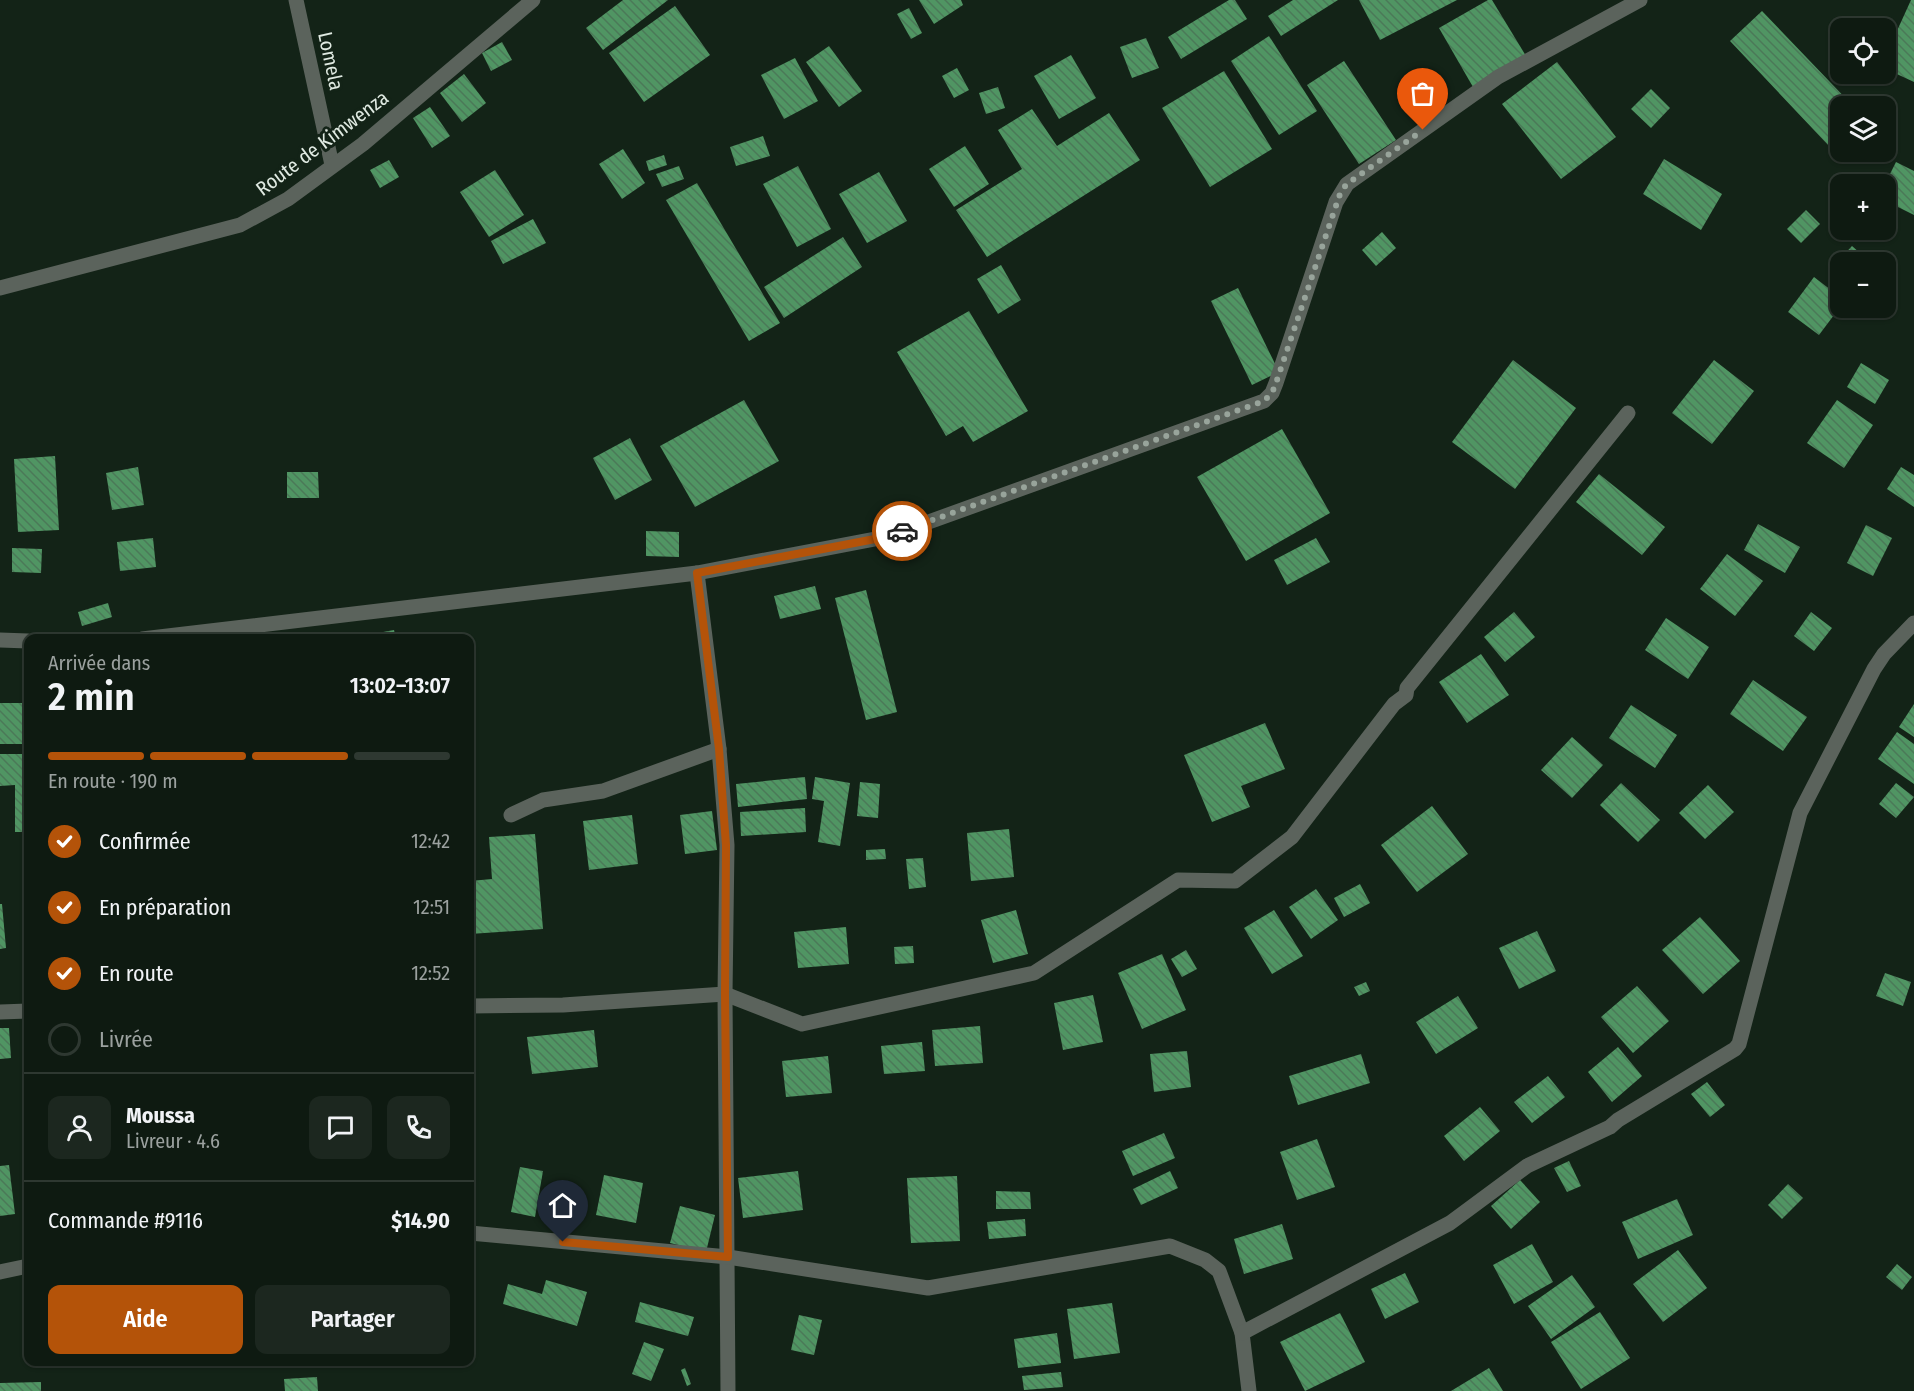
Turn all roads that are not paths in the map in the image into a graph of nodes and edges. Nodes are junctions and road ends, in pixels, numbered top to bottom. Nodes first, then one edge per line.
1 (296, 0) edge
2 (533, 0) edge
3 (1640, 0) edge
4 (332, 165) junction
5 (0, 288) edge
6 (1628, 414) dead end
7 (697, 573) junction
8 (1914, 622) edge
9 (184, 634) edge
10 (0, 640) edge
11 (24, 641) edge
12 (719, 749) junction
13 (511, 815) dead end
14 (725, 994) junction
15 (474, 1006) edge
16 (24, 1011) edge
17 (0, 1012) edge
18 (474, 1233) edge
19 (728, 1257) junction
20 (24, 1267) edge
21 (0, 1272) edge
22 (1242, 1333) junction
23 (729, 1391) edge
24 (1249, 1391) edge

1 - 4 street, Lomela
2 - 4 street, Route de Kimwenza
3 - 7 street
4 - 5 street, Route de Kimwenza
6 - 14 street
7 - 9 street
7 - 12 street
8 - 22 street
10 - 11 street
12 - 13 street
12 - 14 street
14 - 15 street
14 - 19 street
16 - 17 street
18 - 19 street
19 - 22 street
19 - 23 street
20 - 21 street
22 - 24 street

